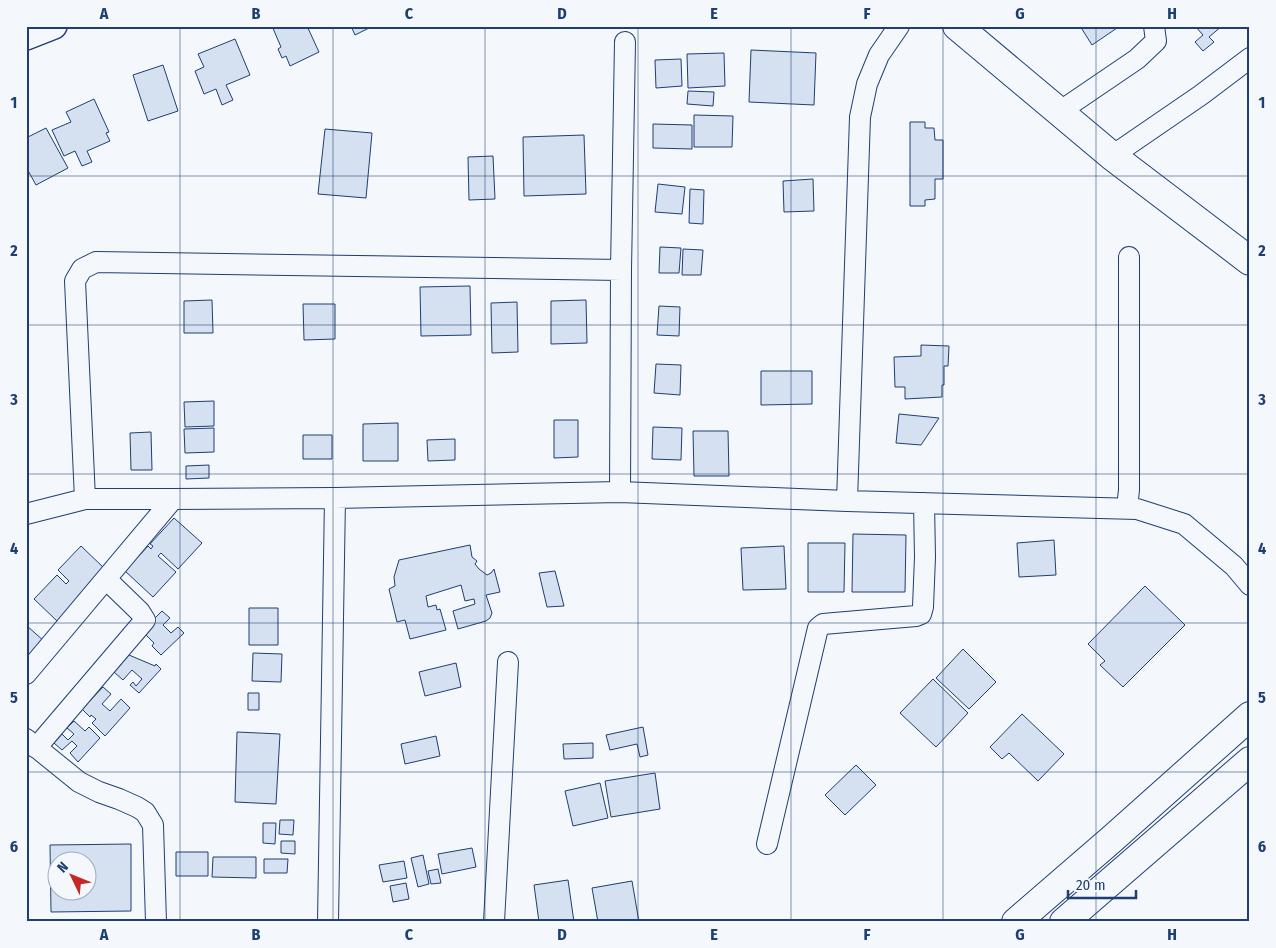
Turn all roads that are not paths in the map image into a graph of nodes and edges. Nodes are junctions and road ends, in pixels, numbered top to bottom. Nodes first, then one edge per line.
1 (54, 26) edge
2 (899, 26) edge
3 (957, 26) edge
4 (1154, 26) edge
5 (26, 37) edge
6 (625, 42) dead end
7 (1250, 58) edge
8 (1059, 112) junction
9 (1112, 156) junction
10 (1129, 257) dead end
11 (1250, 260) edge
12 (621, 270) junction
13 (620, 492) junction
14 (335, 498) junction
15 (85, 499) junction
16 (173, 499) junction
17 (847, 501) junction
18 (924, 503) junction
19 (1127, 508) junction
20 (26, 514) edge
21 (106, 580) junction
22 (1250, 585) edge
23 (508, 662) dead end
24 (26, 674) edge
25 (1250, 716) edge
26 (31, 743) edge
27 (1250, 761) edge
28 (767, 844) dead end
29 (156, 922) edge
30 (328, 922) edge
31 (494, 922) edge
32 (1016, 922) edge
33 (1064, 922) edge

1 - 5 street
2 - 17 street
3 - 8 main road
4 - 8 street
6 - 12 street
7 - 9 street
8 - 9 main road
9 - 11 main road
10 - 19 street
12 - 13 street
12 - 15 street
13 - 14 street
13 - 17 street
14 - 16 street
14 - 30 street
15 - 16 street
15 - 20 street
16 - 21 street
17 - 18 street
18 - 19 street
18 - 28 street
19 - 22 street
21 - 24 street
21 - 26 street
23 - 31 street
25 - 32 main road
26 - 29 street
27 - 33 main road

